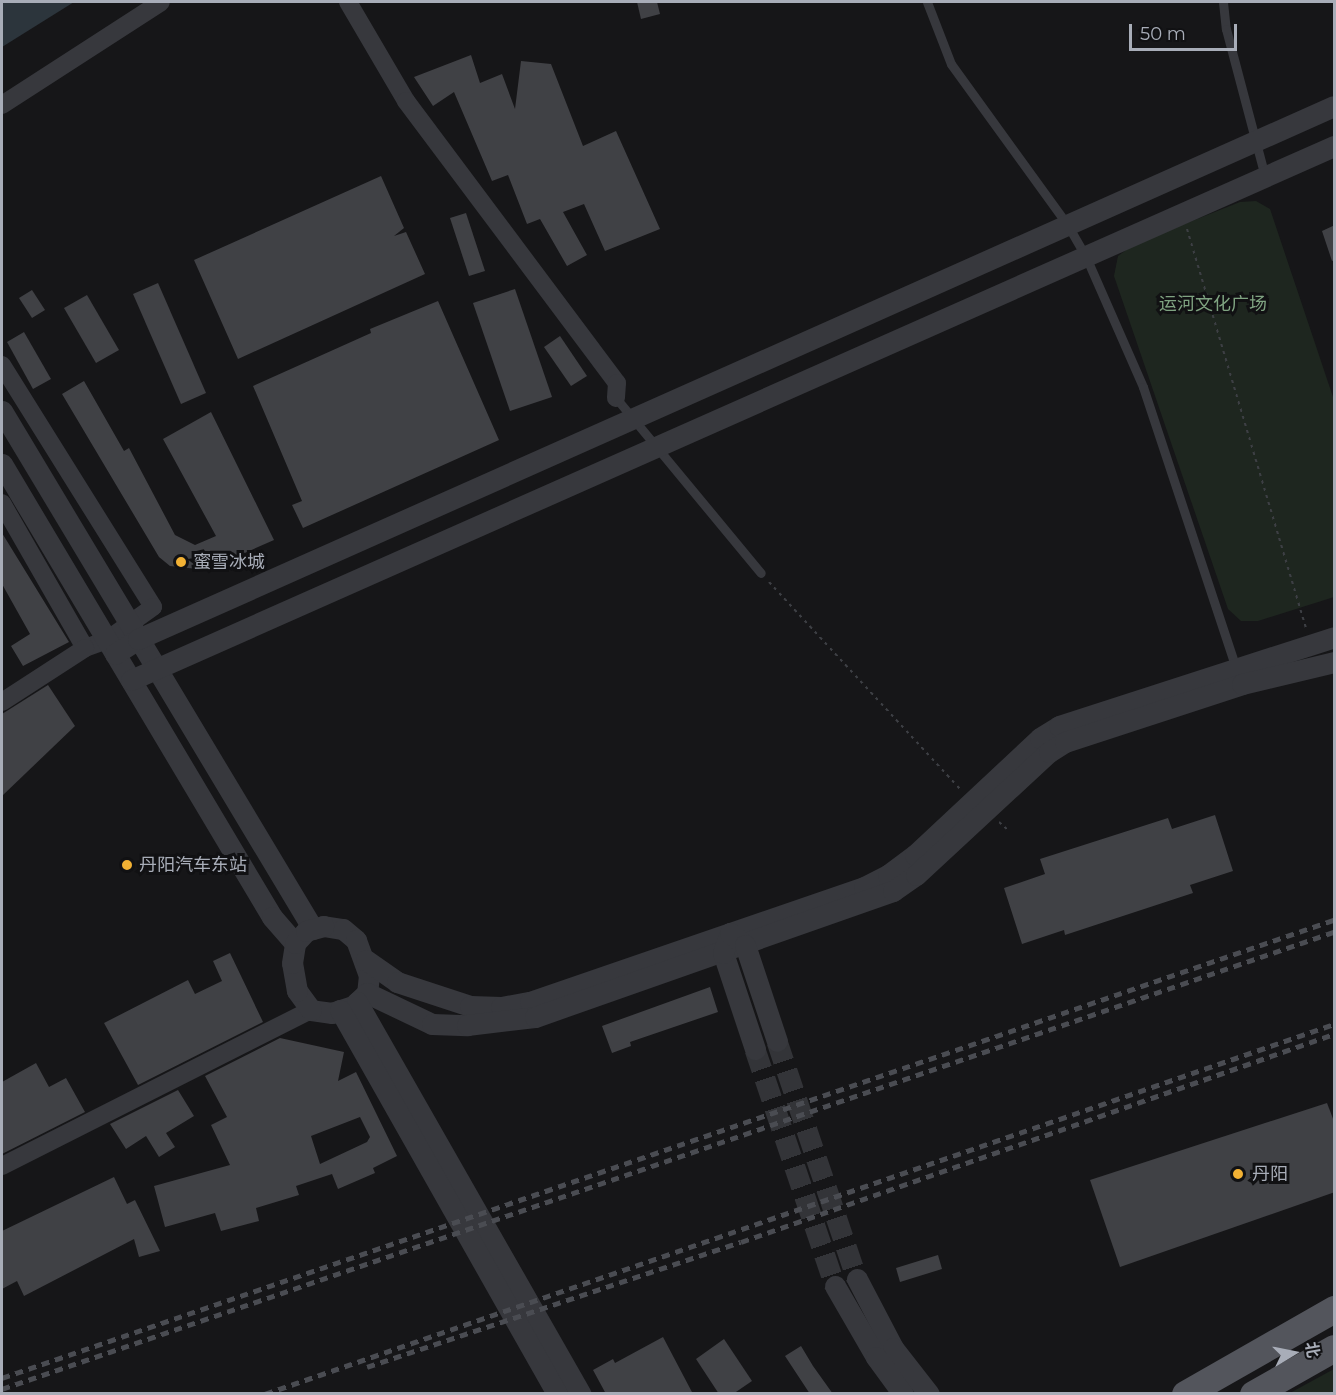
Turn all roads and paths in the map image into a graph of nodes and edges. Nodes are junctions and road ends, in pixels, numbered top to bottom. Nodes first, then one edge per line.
1 (161, 2) edge
2 (348, 2) edge
3 (927, 2) edge
4 (1223, 2) edge
5 (2, 105) edge
6 (1335, 106) edge
7 (1254, 142) junction
8 (1335, 146) edge
9 (1265, 177) junction
10 (1185, 223) dead end
11 (1067, 224) junction
12 (1086, 257) junction
13 (2, 365) edge
14 (616, 398) joint
15 (2, 411) edge
16 (632, 417) junction
17 (658, 449) junction
18 (2, 464) edge
19 (2, 503) edge
20 (761, 573) joint
21 (134, 632) junction
22 (1335, 637) edge
23 (1310, 646) junction
24 (111, 647) junction
25 (85, 648) junction
26 (1335, 662) edge
27 (154, 666) junction
28 (1239, 677) junction
29 (131, 680) junction
30 (2, 702) edge
31 (980, 806) junction
32 (1008, 830) dead end
33 (313, 929) junction
34 (295, 943) junction
35 (732, 944) junction
36 (366, 960) junction
37 (355, 1002) junction
38 (311, 1010) junction
39 (777, 1041) tunnel mouth
40 (755, 1050) tunnel mouth
41 (2, 1166) edge
42 (857, 1279) tunnel mouth
43 (835, 1286) tunnel mouth
44 (1335, 1309) edge
45 (1335, 1348) edge
46 (557, 1394) edge
47 (581, 1394) edge
48 (903, 1394) edge
49 (929, 1394) edge
50 (1185, 1394) edge
51 (1253, 1394) edge

1 - 5 street
2 - 14 street
3 - 11 lane
4 - 7 lane
6 - 7 street
7 - 9 lane
7 - 11 street
8 - 9 street
9 - 12 street
10 - 23 path
11 - 12 lane
11 - 16 street
12 - 17 street
12 - 28 lane
13 - 21 street
14 - 16 lane
15 - 21 street
16 - 17 lane
16 - 21 street
17 - 20 lane
17 - 27 street
18 - 24 street
19 - 25 street
20 - 31 path
21 - 24 street
21 - 27 street
22 - 23 street
23 - 28 street
24 - 25 street
24 - 29 street
25 - 30 street
26 - 28 street
27 - 29 street
27 - 33 street
28 - 31 street
29 - 34 street
31 - 32 path
31 - 35 street
33 - 34 street
33 - 36 street
34 - 38 street
35 - 36 street
35 - 37 street
35 - 39 street
35 - 40 street
36 - 37 street
37 - 38 street
37 - 46 street
37 - 47 street
38 - 41 street
42 - 49 street
43 - 48 street
44 - 50 main road
45 - 51 main road

